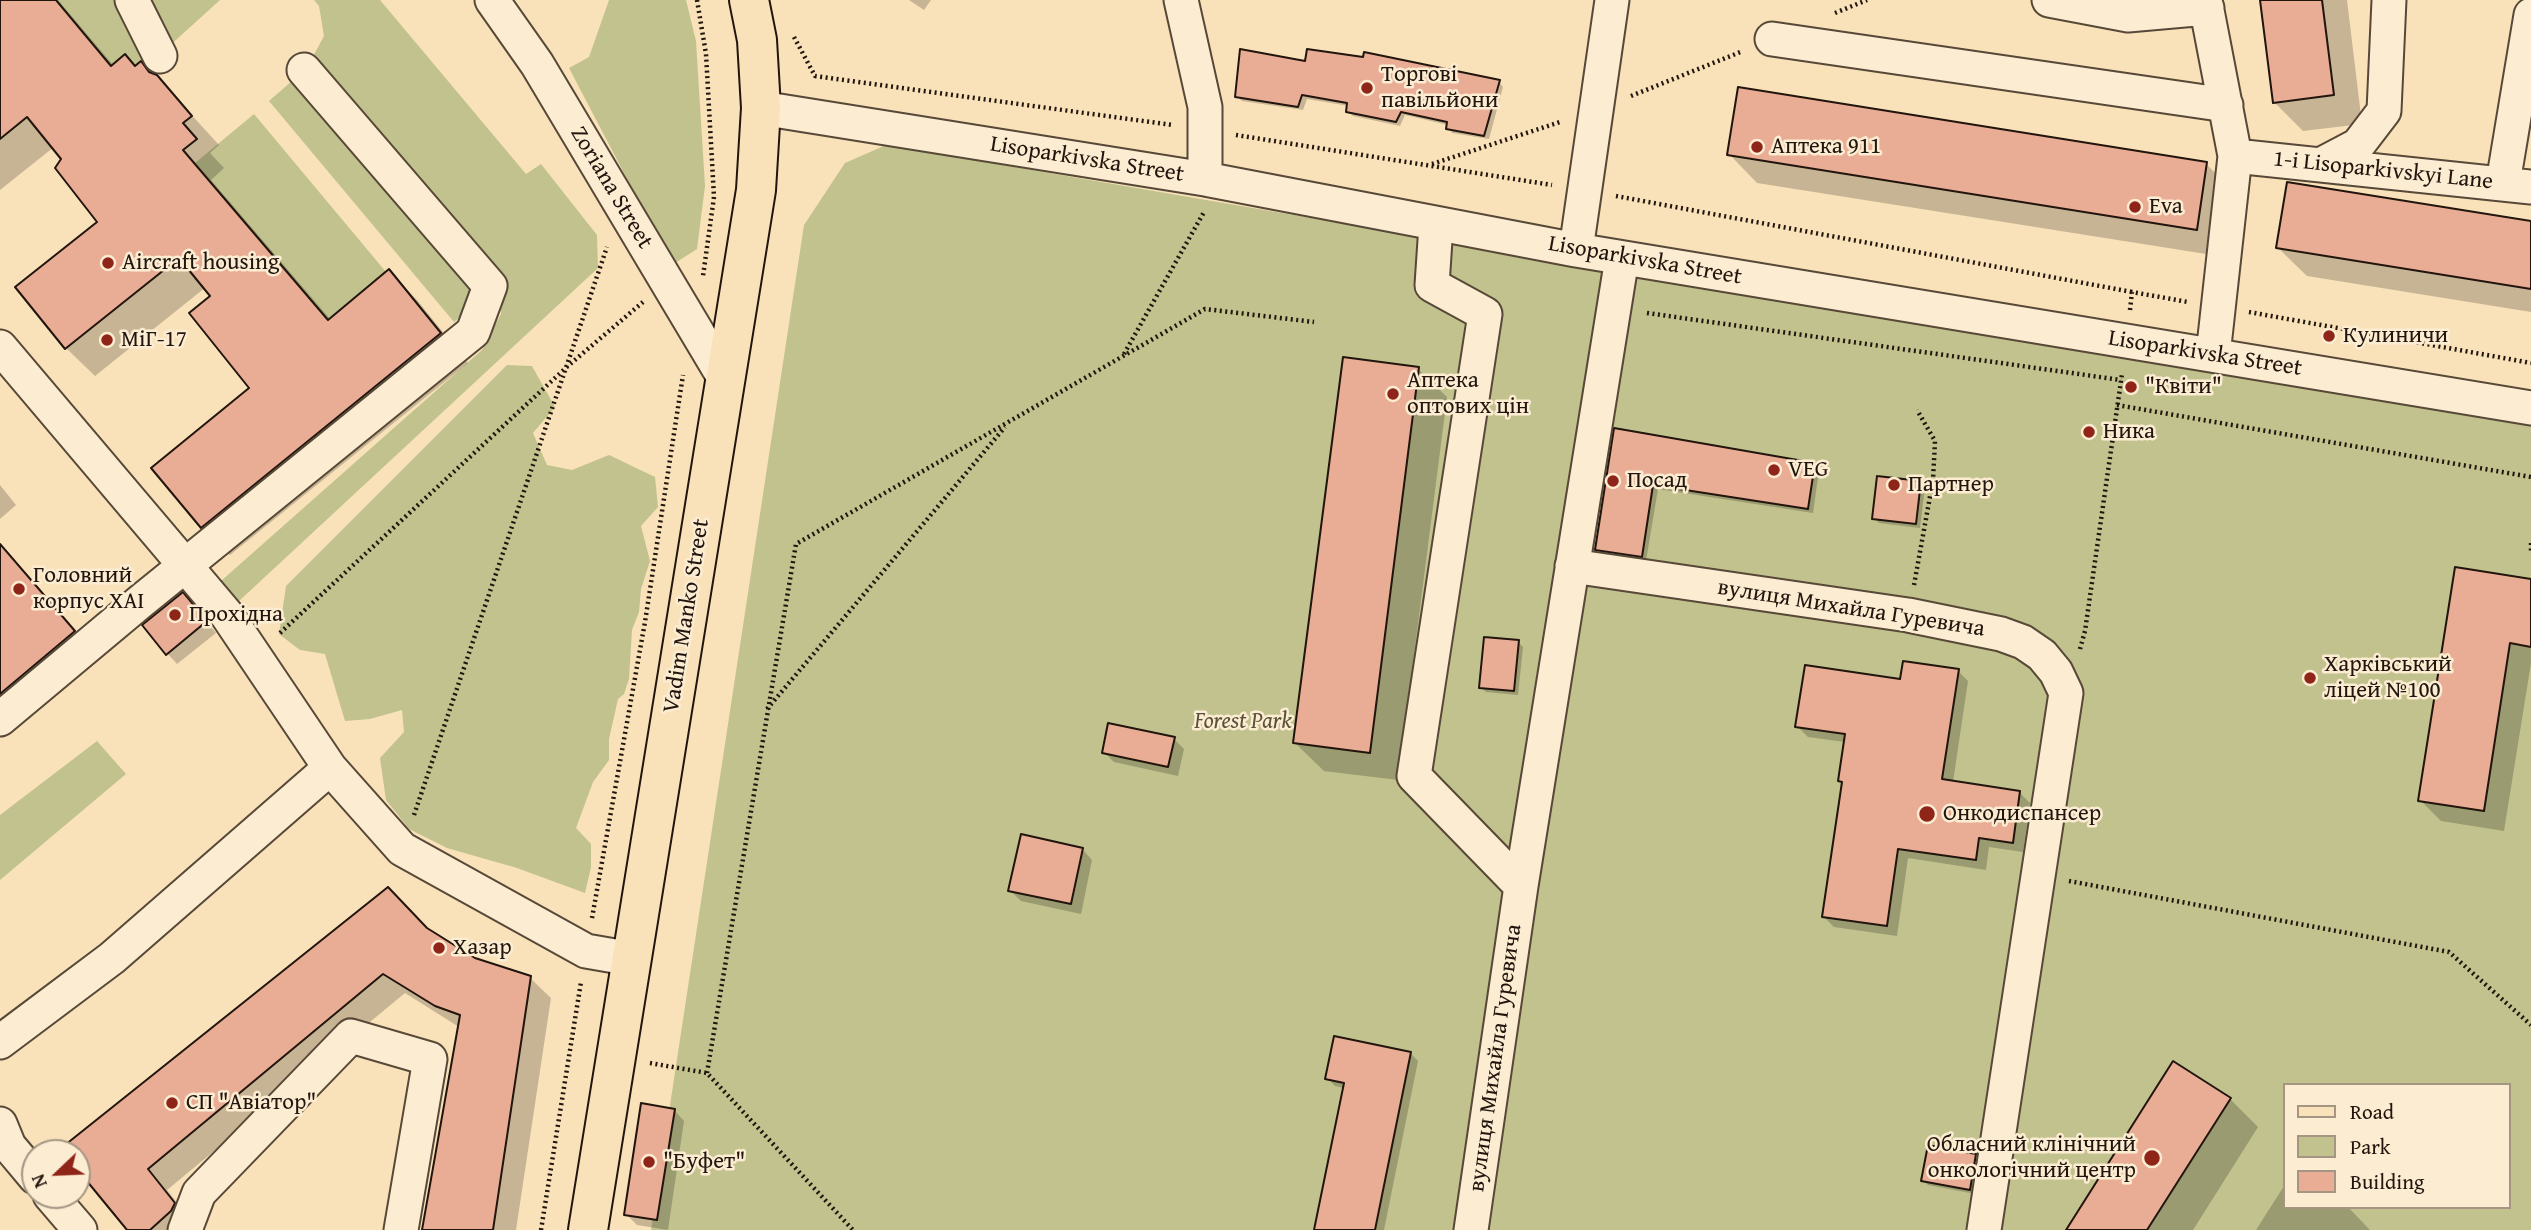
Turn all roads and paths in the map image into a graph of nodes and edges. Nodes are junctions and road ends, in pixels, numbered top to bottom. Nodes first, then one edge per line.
1 (132, 0) edge
2 (492, 0) edge
3 (697, 0) edge
4 (749, 0) edge
5 (1181, 0) edge
6 (1612, 0) edge
7 (1867, 0) edge
8 (2049, 0) edge
9 (2389, 0) edge
10 (2206, 4) edge
11 (1831, 15) dead end
12 (2531, 15) edge
13 (1772, 39) joint
14 (160, 56) dead end
15 (304, 70) dead end
16 (2225, 105) junction
17 (761, 108) junction
18 (1596, 110) junction
19 (2235, 156) junction
20 (2320, 165) junction
21 (1429, 166) dead end
22 (2517, 185) edge
23 (1208, 190) junction
24 (1586, 191) junction
25 (1436, 225) junction
26 (608, 241) dead end
27 (1576, 250) junction
28 (1622, 258) junction
29 (2132, 292) dead end
30 (654, 293) dead end
31 (1613, 309) junction
32 (1314, 322) dead end
33 (694, 326) junction
34 (0, 347) edge
35 (1124, 354) junction
36 (2213, 355) junction
37 (569, 365) junction
38 (725, 379) junction
39 (2121, 380) dead end
40 (2117, 405) dead end
41 (2531, 408) edge
42 (1917, 410) dead end
43 (2116, 413) dead end
44 (1009, 423) junction
45 (2531, 477) edge
46 (2531, 543) edge
47 (2531, 551) edge
48 (1572, 566) junction
49 (184, 567) junction
50 (1908, 615) junction
51 (254, 657) junction
52 (2066, 693) junction
53 (766, 710) junction
54 (0, 719) edge
55 (330, 768) junction
56 (402, 849) junction
57 (2038, 875) junction
58 (1521, 886) junction
59 (586, 951) junction
60 (632, 959) junction
61 (2531, 1025) edge
62 (0, 1042) edge
63 (645, 1062) dead end
64 (707, 1073) junction
65 (0, 1124) edge
66 (21, 1160) edge
67 (62, 1209) edge
68 (80, 1230) edge
69 (185, 1230) edge
70 (401, 1230) edge
71 (541, 1230) edge
72 (588, 1230) edge
73 (853, 1230) edge
74 (1471, 1230) edge
75 (1984, 1230) edge

1 - 14 street
2 - 33 street, Zoriana Street
3 - 33 path
4 - 17 main road, Vadim Manko Street
5 - 23 street
6 - 18 street
7 - 11 path
8 - 10 street
9 - 20 street
10 - 16 street
12 - 22 street
13 - 16 street
13 - 18 path
15 - 49 street
16 - 19 street
17 - 23 street, Lisoparkivska Street
17 - 38 main road, Vadim Manko Street
18 - 21 path
18 - 24 street
19 - 20 street, 1-i Lisoparkivskyi Lane
19 - 36 street
20 - 22 street, 1-i Lisoparkivskyi Lane
23 - 25 street, Lisoparkivska Street
23 - 35 path
24 - 27 street
24 - 29 path
25 - 27 street, Lisoparkivska Street
25 - 58 street
26 - 37 path
27 - 28 street, Lisoparkivska Street
28 - 31 street, вулиця Михайла Гуревича
28 - 36 street, Lisoparkivska Street
30 - 37 path
31 - 39 path
31 - 48 street, вулиця Михайла Гуревича
32 - 35 path
33 - 38 street, Zoriana Street
33 - 59 path
34 - 49 street
35 - 44 path
36 - 41 street, Lisoparkivska Street
37 - 51 path
37 - 56 path
38 - 60 main road, Vadim Manko Street
40 - 45 path
42 - 50 path
43 - 52 path
44 - 53 path
44 - 53 path
46 - 47 path
48 - 50 street, вулиця Михайла Гуревича
48 - 58 street, вулиця Михайла Гуревича
49 - 51 street
49 - 54 street
50 - 52 street, вулиця Михайла Гуревича
51 - 55 street
52 - 57 street
53 - 64 path
55 - 56 street
55 - 62 street
56 - 59 street
57 - 61 path
57 - 75 street
58 - 74 street, вулиця Михайла Гуревича
59 - 60 street
59 - 71 path
60 - 72 main road, Vadim Manko Street
63 - 64 path
64 - 73 path
65 - 66 street
67 - 68 street
69 - 70 street

